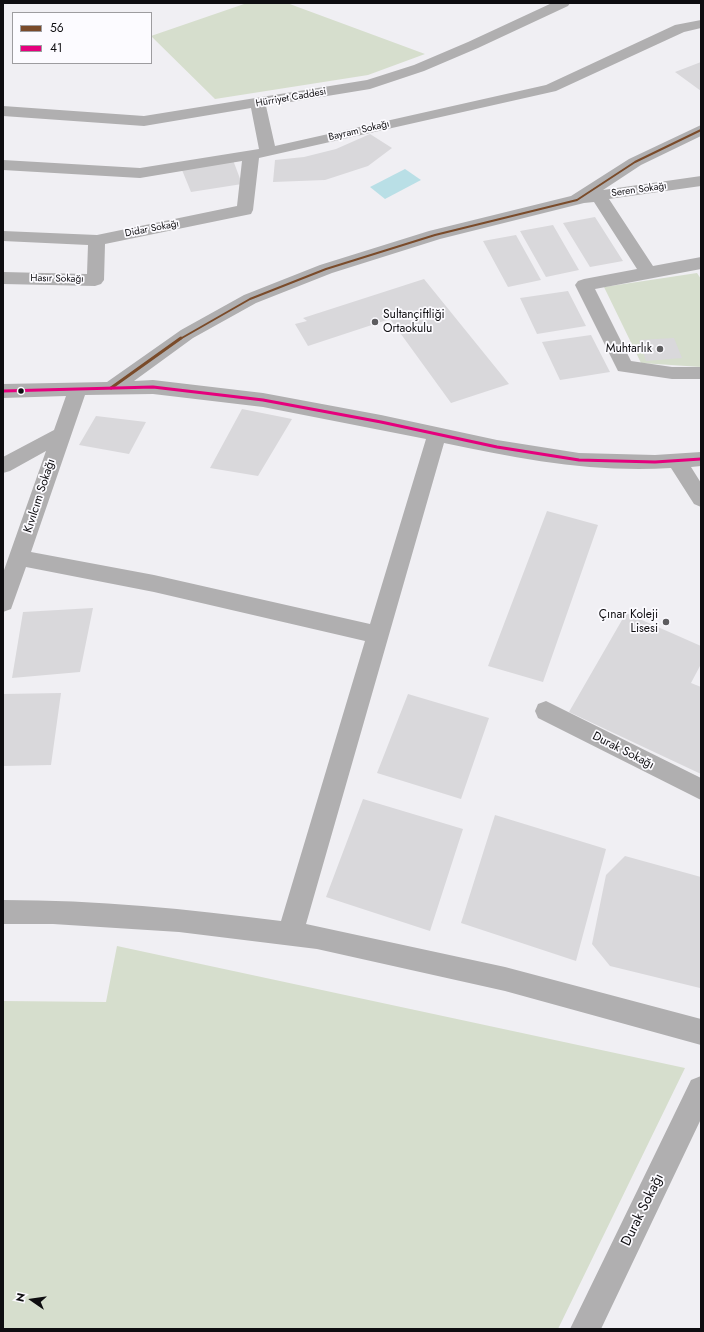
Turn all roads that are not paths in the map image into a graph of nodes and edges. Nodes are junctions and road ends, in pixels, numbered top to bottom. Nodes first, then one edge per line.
1 (563, 3) edge
2 (701, 24) edge
3 (258, 104) junction
4 (3, 111) edge
5 (701, 130) edge
6 (260, 154) junction
7 (3, 165) edge
8 (701, 181) edge
9 (599, 196) junction
10 (576, 200) junction
11 (3, 236) edge
12 (97, 240) junction
13 (701, 264) edge
14 (648, 273) junction
15 (3, 278) edge
16 (701, 373) edge
17 (78, 388) junction
18 (111, 388) junction
19 (3, 391) edge
20 (437, 434) junction
21 (60, 435) junction
22 (701, 459) edge
23 (676, 460) junction
24 (3, 466) edge
25 (701, 499) edge
26 (12, 567) edge
27 (3, 603) edge
28 (378, 635) junction
29 (546, 711) dead end
30 (701, 790) edge
31 (3, 912) edge
32 (290, 934) junction
33 (701, 1032) edge
34 (701, 1090) edge
35 (585, 1329) edge

1 - 3 street, Hürriyet Caddesi
2 - 6 street, Bayram Sokağı
3 - 4 street, Hürriyet Caddesi
3 - 6 street
5 - 10 street
6 - 7 street, Bayram Sokağı
6 - 12 street, Didar Sokağı
8 - 9 street, Seren Sokağı
9 - 10 street, Seren Sokağı
9 - 14 street
10 - 18 street
11 - 12 street, Didar Sokağı
12 - 15 street, Hasır Sokağı
13 - 14 street
14 - 16 street
17 - 18 street
17 - 19 street
17 - 21 street, Kıvılcım Sokağı
18 - 20 street
20 - 23 street
20 - 28 street
21 - 24 street
21 - 26 street, Kıvılcım Sokağı
22 - 23 street
23 - 25 street
26 - 27 street, Kıvılcım Sokağı
26 - 28 street
28 - 32 street
29 - 30 street, Durak Sokağı
31 - 32 street
32 - 33 street
34 - 35 street, Durak Sokağı

